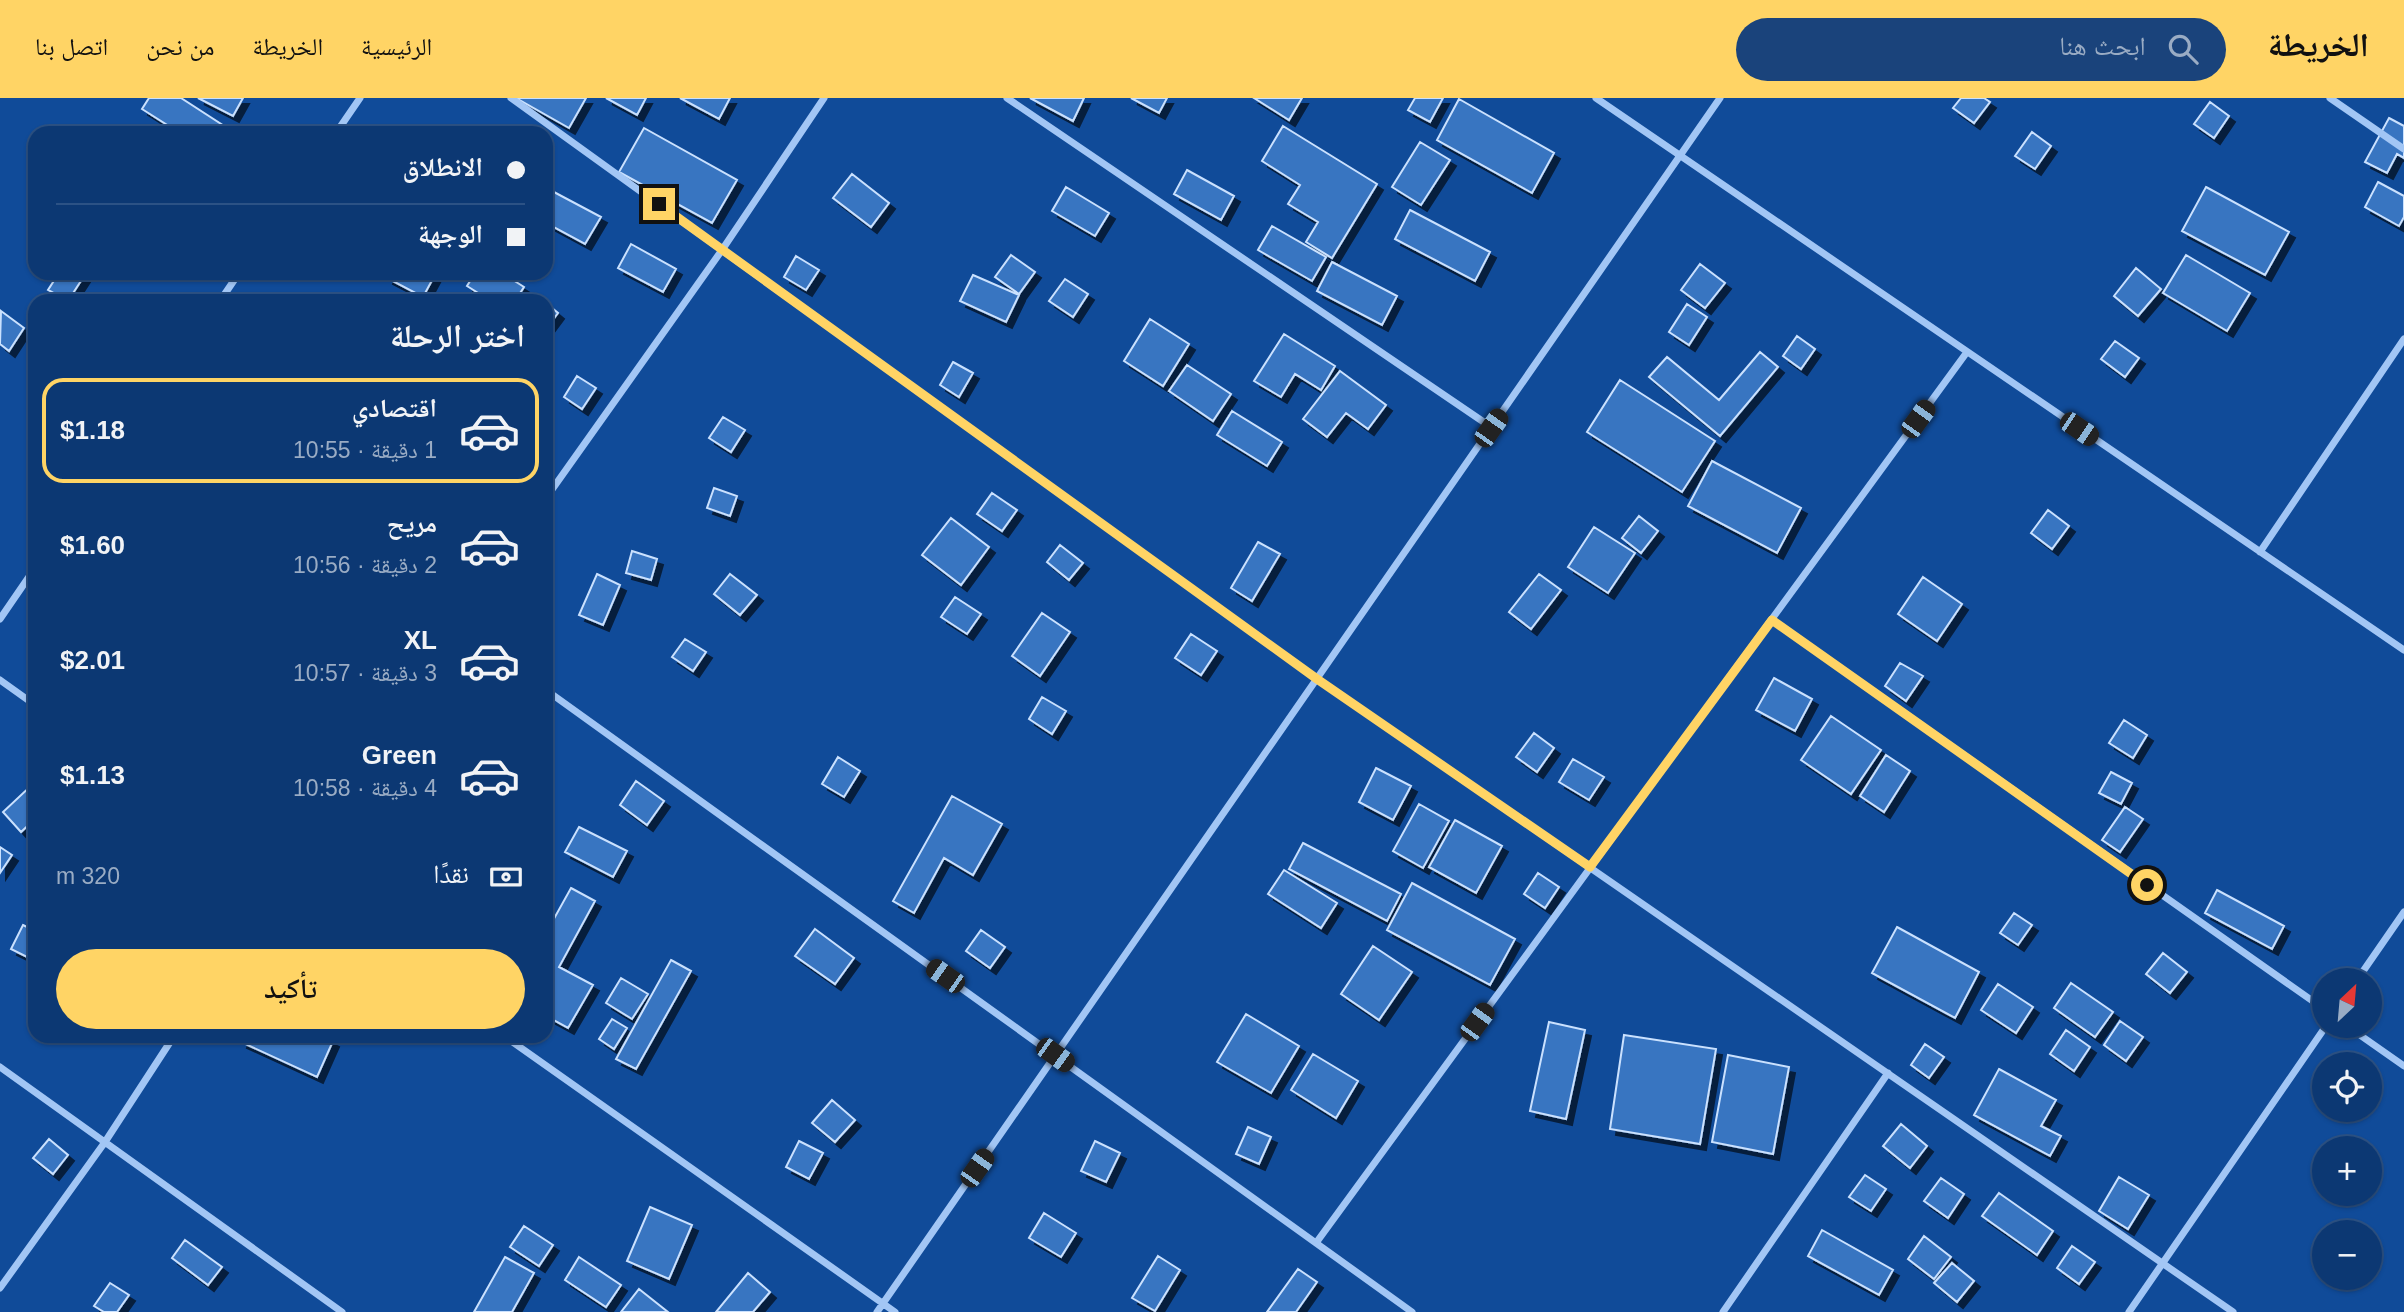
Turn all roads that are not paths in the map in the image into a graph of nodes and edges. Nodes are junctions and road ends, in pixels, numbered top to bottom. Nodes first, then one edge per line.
1 (360, 98) edge
2 (511, 98) edge
3 (824, 98) edge
4 (1007, 98) edge
5 (1596, 98) edge
6 (1720, 98) edge
7 (2330, 98) edge
8 (341, 126) edge
9 (550, 126) edge
10 (553, 128) edge
11 (2404, 149) edge
12 (1679, 157) junction
13 (722, 250) junction
14 (2404, 339) edge
15 (1966, 352) junction
16 (1491, 428) junction
17 (553, 488) edge
18 (2260, 552) junction
19 (28, 578) edge
20 (0, 619) edge
21 (1772, 620) junction
22 (2404, 650) edge
23 (1317, 679) junction
24 (0, 680) edge
25 (553, 695) edge
26 (28, 700) edge
27 (1590, 867) junction
28 (2404, 912) edge
29 (2365, 968) edge
30 (2312, 1001) edge
31 (2318, 1038) edge
32 (2364, 1038) edge
33 (169, 1043) edge
34 (514, 1043) edge
35 (1055, 1055) junction
36 (2404, 1066) edge
37 (0, 1067) edge
38 (1888, 1073) junction
39 (105, 1142) junction
40 (1316, 1243) junction
41 (2162, 1263) junction
42 (0, 1289) edge
43 (883, 1304) junction
44 (342, 1312) edge
45 (877, 1312) edge
46 (895, 1312) edge
47 (1412, 1312) edge
48 (1723, 1312) edge
49 (2129, 1312) edge
50 (2233, 1312) edge

1 - 8 street
2 - 9 street
3 - 13 street
4 - 16 street
5 - 12 street
6 - 12 street
7 - 11 street
10 - 13 street
12 - 15 street
12 - 16 street
13 - 17 street
13 - 23 street
14 - 18 street
15 - 18 street
15 - 21 street
16 - 23 street
18 - 22 street
19 - 20 street
21 - 27 street
21 - 30 street
23 - 27 street
23 - 35 street
24 - 26 street
25 - 35 street
27 - 38 street
27 - 40 street
28 - 29 street
31 - 41 street
32 - 36 street
33 - 39 street
34 - 43 street
35 - 40 street
35 - 43 street
37 - 39 street
38 - 41 street
38 - 48 street
39 - 42 street
39 - 44 street
40 - 47 street
41 - 49 street
41 - 50 street
43 - 45 street
43 - 46 street

